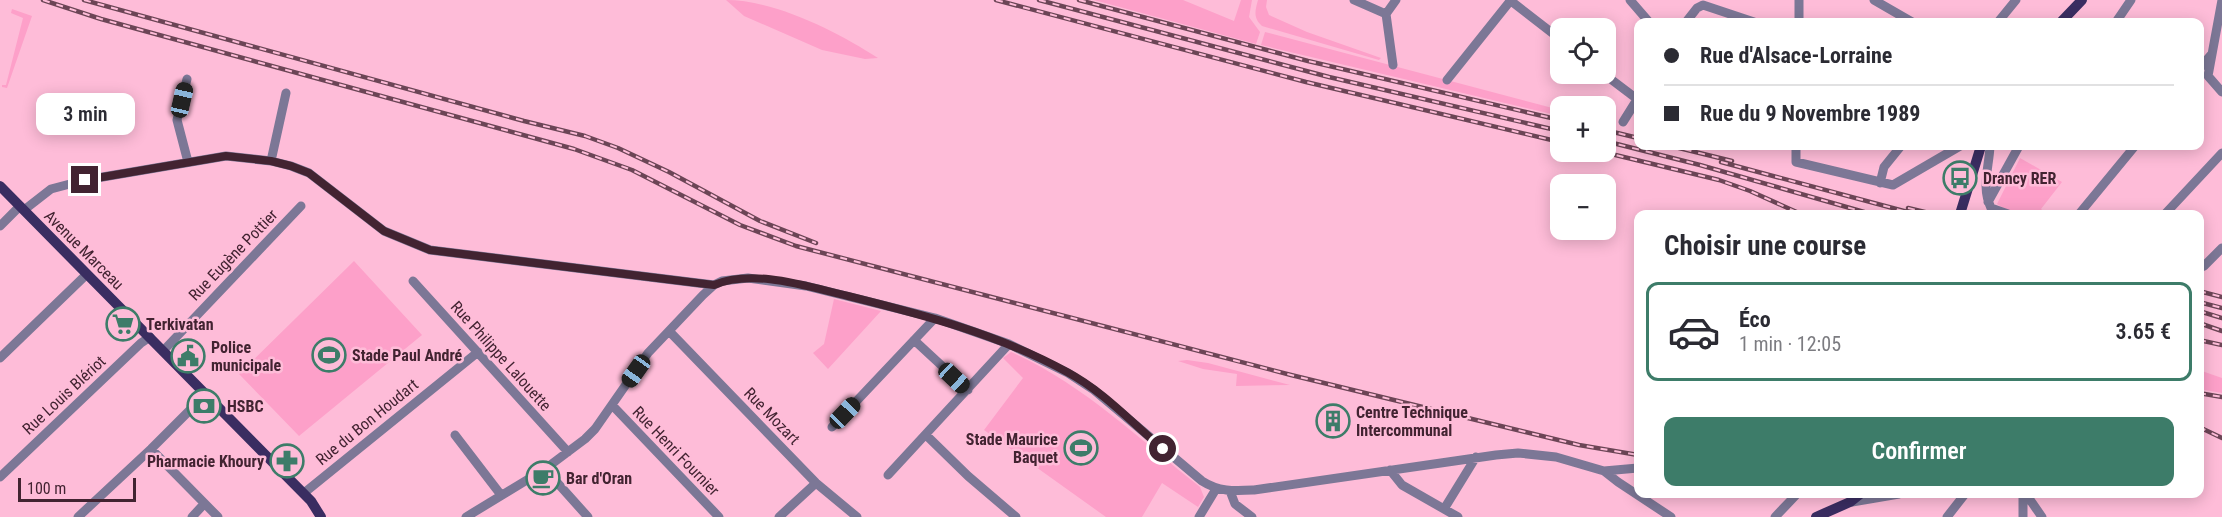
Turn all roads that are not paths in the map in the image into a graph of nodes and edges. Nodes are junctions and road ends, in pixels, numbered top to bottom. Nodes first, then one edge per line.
1 (1354, 0) edge
2 (1396, 0) edge
3 (1511, 0) edge
4 (1630, 0) edge
5 (1799, 0) edge
6 (1874, 0) edge
7 (2016, 0) edge
8 (2082, 0) edge
9 (2132, 0) edge
10 (2222, 0) edge
11 (1386, 14) junction
12 (1646, 18) edge
13 (1689, 18) edge
14 (1742, 18) edge
15 (1799, 18) edge
16 (1905, 18) edge
17 (2001, 18) edge
18 (2065, 18) edge
19 (2119, 18) edge
20 (1550, 31) edge
21 (2211, 55) junction
22 (2204, 63) edge
23 (1393, 65) dead end
24 (187, 79) dead end
25 (1448, 80) dead end
26 (1616, 83) edge
27 (2222, 92) edge
28 (286, 93) dead end
29 (1634, 96) edge
30 (1634, 105) edge
31 (1623, 122) dead end
32 (1796, 150) edge
33 (1898, 150) edge
34 (1953, 150) edge
35 (1980, 150) edge
36 (1990, 150) edge
37 (2017, 150) edge
38 (2132, 150) edge
39 (2222, 153) edge
40 (271, 161) junction
41 (188, 162) junction
42 (1880, 183) junction
43 (0, 186) edge
44 (1988, 202) junction
45 (301, 206) dead end
46 (22, 208) junction
47 (1961, 210) edge
48 (1997, 210) edge
49 (2082, 210) edge
50 (2169, 210) edge
51 (0, 226) edge
52 (2222, 248) edge
53 (2204, 264) edge
54 (87, 274) junction
55 (413, 281) dead end
56 (714, 285) junction
57 (935, 318) junction
58 (669, 331) junction
59 (150, 337) junction
60 (914, 340) junction
61 (1009, 344) junction
62 (163, 351) junction
63 (478, 352) junction
64 (0, 358) edge
65 (968, 390) junction
66 (206, 394) junction
67 (612, 405) junction
68 (832, 427) dead end
69 (456, 435) dead end
70 (926, 435) junction
71 (151, 449) junction
72 (568, 452) junction
73 (1476, 458) junction
74 (1634, 468) edge
75 (545, 469) junction
76 (1390, 470) junction
77 (1604, 471) junction
78 (888, 475) dead end
79 (0, 477) edge
80 (816, 483) junction
81 (1216, 489) junction
82 (1230, 491) junction
83 (1634, 493) edge
84 (304, 494) junction
85 (501, 495) junction
86 (1642, 498) edge
87 (1793, 498) edge
88 (1855, 498) edge
89 (1864, 498) edge
90 (1962, 498) edge
91 (2024, 498) edge
92 (2027, 498) edge
93 (1850, 502) junction
94 (204, 504) junction
95 (1444, 509) junction
96 (471, 516) edge
97 (78, 517) edge
98 (192, 517) edge
99 (218, 517) edge
100 (321, 517) edge
101 (588, 517) edge
102 (718, 517) edge
103 (779, 517) edge
104 (858, 517) edge
105 (1016, 517) edge
106 (1199, 517) edge
107 (1252, 517) edge
108 (1458, 517) edge
109 (1671, 517) edge
110 (1775, 517) edge
111 (1816, 517) edge
112 (1947, 517) edge
113 (2023, 517) edge
114 (2042, 517) edge

1 - 11 street
2 - 11 street
3 - 20 street
3 - 25 street
4 - 12 street
5 - 15 street
6 - 16 street
7 - 17 street
8 - 18 main road
9 - 19 street
10 - 21 street
11 - 23 street
13 - 14 street
21 - 22 street
21 - 27 street
24 - 41 street
26 - 29 street
28 - 40 street
30 - 31 street
32 - 42 street
33 - 42 street
34 - 42 street
35 - 47 main road
36 - 44 street
37 - 44 street
38 - 49 street
39 - 50 street
40 - 41 street
40 - 56 street
41 - 46 street
43 - 46 main road, Avenue Marceau
44 - 48 street
45 - 62 street, Rue Eugène Pottier
46 - 51 street
46 - 54 main road, Avenue Marceau
52 - 53 street
54 - 59 main road, Avenue Marceau
54 - 64 street
55 - 63 street, Rue Philippe Lalouette
56 - 57 street
56 - 58 street
57 - 60 street
57 - 61 street
58 - 67 street
58 - 80 street, Rue Mozart
59 - 62 main road, Avenue Marceau
59 - 79 street, Rue Louis Blériot
60 - 65 street
60 - 68 street
61 - 65 street
61 - 81 street
62 - 66 main road, Avenue Marceau
63 - 72 street, Rue Philippe Lalouette
63 - 84 street, Rue du Bon Houdart
65 - 70 street
66 - 71 street
66 - 84 main road, Avenue Marceau
67 - 72 street
67 - 102 street, Rue Henri Fournier
69 - 85 street
70 - 78 street
70 - 105 street
71 - 94 street
71 - 97 street
72 - 75 street
73 - 76 street
73 - 77 street
73 - 95 street
74 - 77 street
75 - 85 street
75 - 101 street
76 - 82 street
76 - 95 street
77 - 83 street
80 - 103 street
80 - 104 street, Rue Mozart
81 - 82 street
81 - 106 street
82 - 107 street
84 - 100 main road, Avenue Marceau
85 - 96 street
86 - 109 street
87 - 110 street
88 - 93 main road
89 - 93 street
90 - 112 street
91 - 113 street
92 - 114 street
93 - 111 main road
94 - 98 street
94 - 99 street
95 - 108 street

